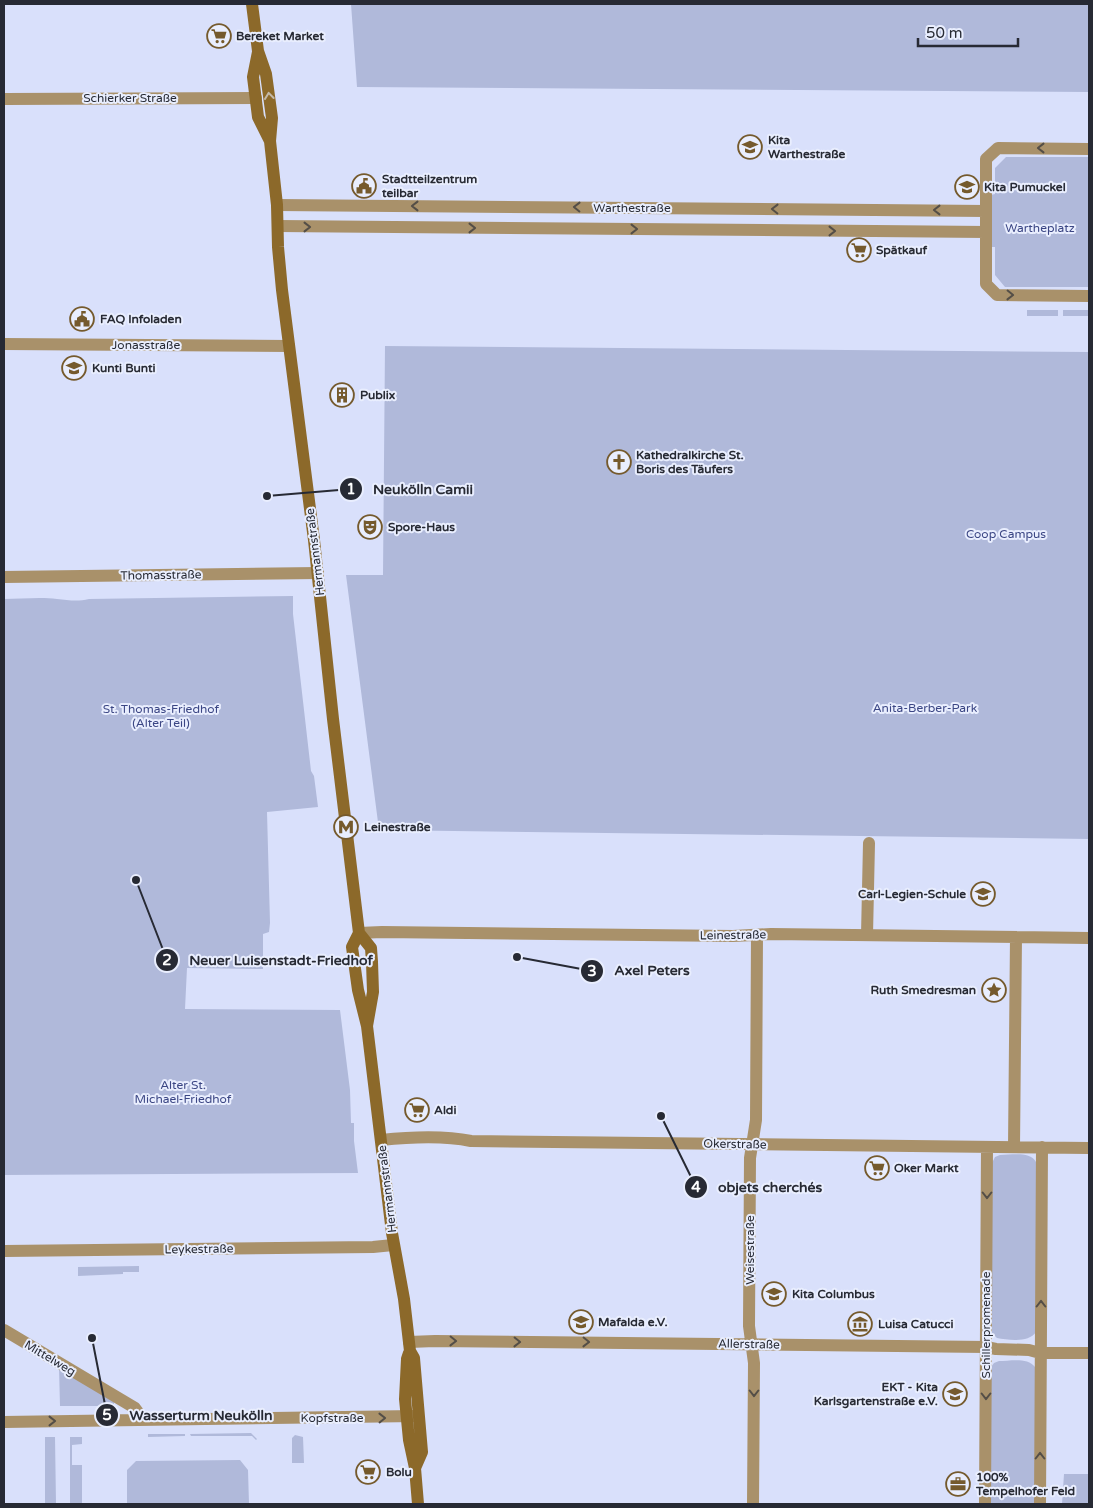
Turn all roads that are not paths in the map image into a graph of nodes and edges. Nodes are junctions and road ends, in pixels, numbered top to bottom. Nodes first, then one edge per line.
1 (252, 4) edge
2 (258, 51) junction
3 (4, 98) edge
4 (256, 98) junction
5 (270, 141) junction
6 (1089, 149) edge
7 (277, 205) junction
8 (986, 211) junction
9 (278, 226) junction
10 (986, 232) junction
11 (1089, 296) edge
12 (4, 344) edge
13 (289, 346) junction
14 (318, 573) junction
15 (4, 577) edge
16 (868, 843) dead end
17 (359, 933) junction
18 (757, 935) junction
19 (867, 935) junction
20 (1016, 937) junction
21 (1089, 938) edge
22 (367, 1026) junction
23 (381, 1140) junction
24 (752, 1144) junction
25 (987, 1147) junction
26 (1014, 1147) junction
27 (1042, 1147) junction
28 (1089, 1148) edge
29 (393, 1245) junction
30 (4, 1251) edge
31 (4, 1330) edge
32 (751, 1344) junction
33 (410, 1346) junction
34 (986, 1347) junction
35 (1040, 1353) junction
36 (1089, 1353) edge
37 (413, 1417) junction
38 (144, 1420) junction
39 (4, 1422) edge
40 (418, 1504) edge
41 (753, 1504) edge
42 (985, 1504) edge
43 (1040, 1504) edge

1 - 2 main road, Hermannstraße
2 - 4 main road, Hermannstraße
5 -> 2 main road, Hermannstraße
3 - 4 street, Schierker Straße
4 - 5 main road, Hermannstraße
5 - 7 main road, Hermannstraße
6 -> 8 street
8 -> 7 street, Warthestraße
7 - 9 main road, Hermannstraße
8 - 10 street
9 -> 10 street, Warthestraße
9 - 13 main road, Hermannstraße
10 -> 11 street
12 - 13 street, Jonasstraße
13 - 14 main road, Hermannstraße
14 - 15 street, Thomasstraße
14 - 17 main road, Hermannstraße
16 - 19 street
17 - 18 street, Leinestraße
17 - 22 main road, Hermannstraße
17 - 22 main road, Hermannstraße
18 - 19 street, Leinestraße
18 - 24 street, Weisestraße
19 - 20 street, Leinestraße
20 - 21 street, Leinestraße
20 - 26 street
22 - 23 main road, Hermannstraße
23 - 24 street, Okerstraße
23 - 29 main road, Hermannstraße
24 - 25 street, Okerstraße
24 - 32 street, Weisestraße
25 - 26 street, Okerstraße
25 -> 34 street, Schillerpromenade
26 - 27 street, Okerstraße
27 - 28 street, Okerstraße
35 -> 27 street
29 - 30 street, Leykestraße
29 - 33 main road, Hermannstraße
31 - 38 street, Mittelweg
33 -> 32 street, Allerstraße
32 - 34 street, Allerstraße
32 -> 41 street, Weisestraße
33 - 37 main road, Hermannstraße
34 - 35 street, Allerstraße
34 -> 42 street, Schillerpromenade
35 - 36 street, Allerstraße
43 -> 35 street
38 -> 37 street, Kopfstraße
37 - 40 main road, Hermannstraße
39 -> 38 street, Kopfstraße

